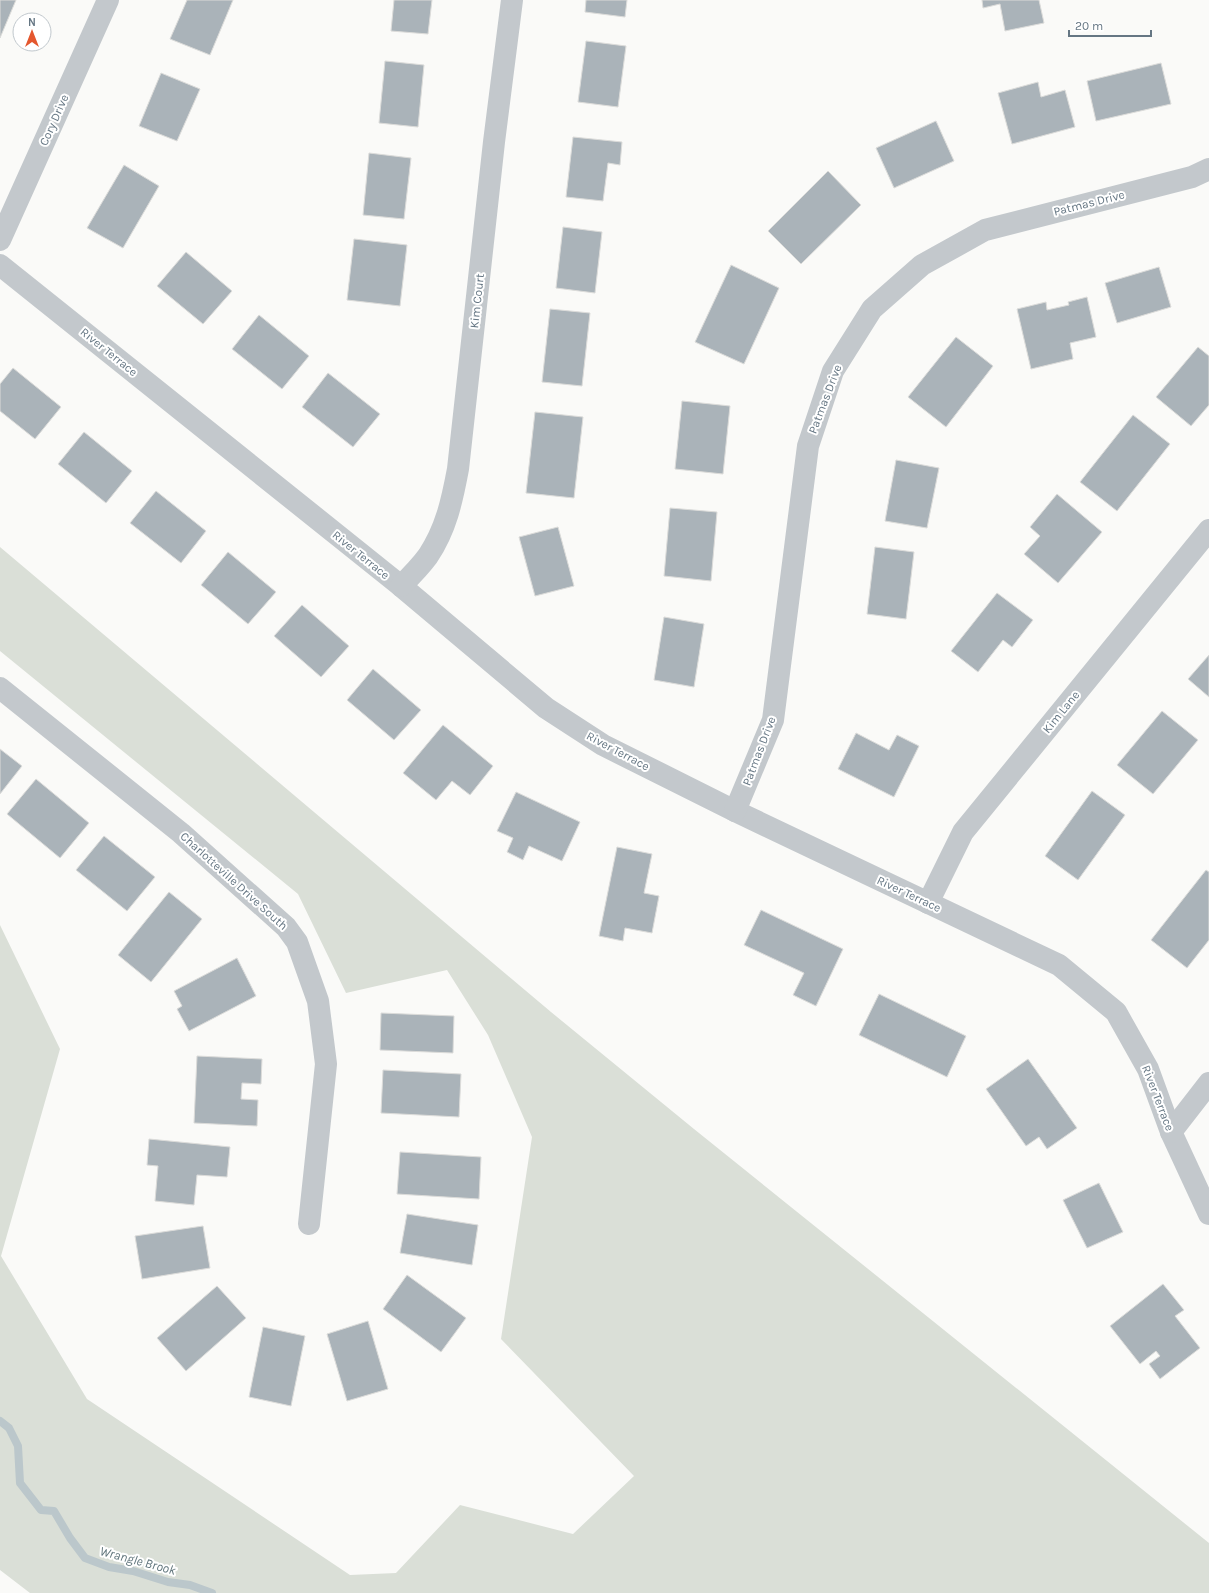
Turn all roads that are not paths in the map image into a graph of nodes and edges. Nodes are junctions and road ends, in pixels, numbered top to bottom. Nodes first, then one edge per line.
1 (108, 0) edge
2 (512, 0) edge
3 (1209, 169) edge
4 (0, 240) edge
5 (0, 265) edge
6 (1209, 530) edge
7 (401, 586) junction
8 (0, 688) edge
9 (735, 811) junction
10 (928, 903) junction
11 (1209, 1083) edge
12 (1171, 1132) junction
13 (1209, 1214) edge
14 (309, 1224) dead end

1 - 4 street, Cory Drive
2 - 7 street, Kim Court
3 - 9 street, Patmas Drive
5 - 7 street, River Terrace
6 - 10 street, Kim Lane
7 - 9 street, River Terrace
8 - 14 street, Charlotteville Drive South
9 - 10 street, River Terrace
10 - 12 street, River Terrace
11 - 12 street
12 - 13 street, River Terrace

